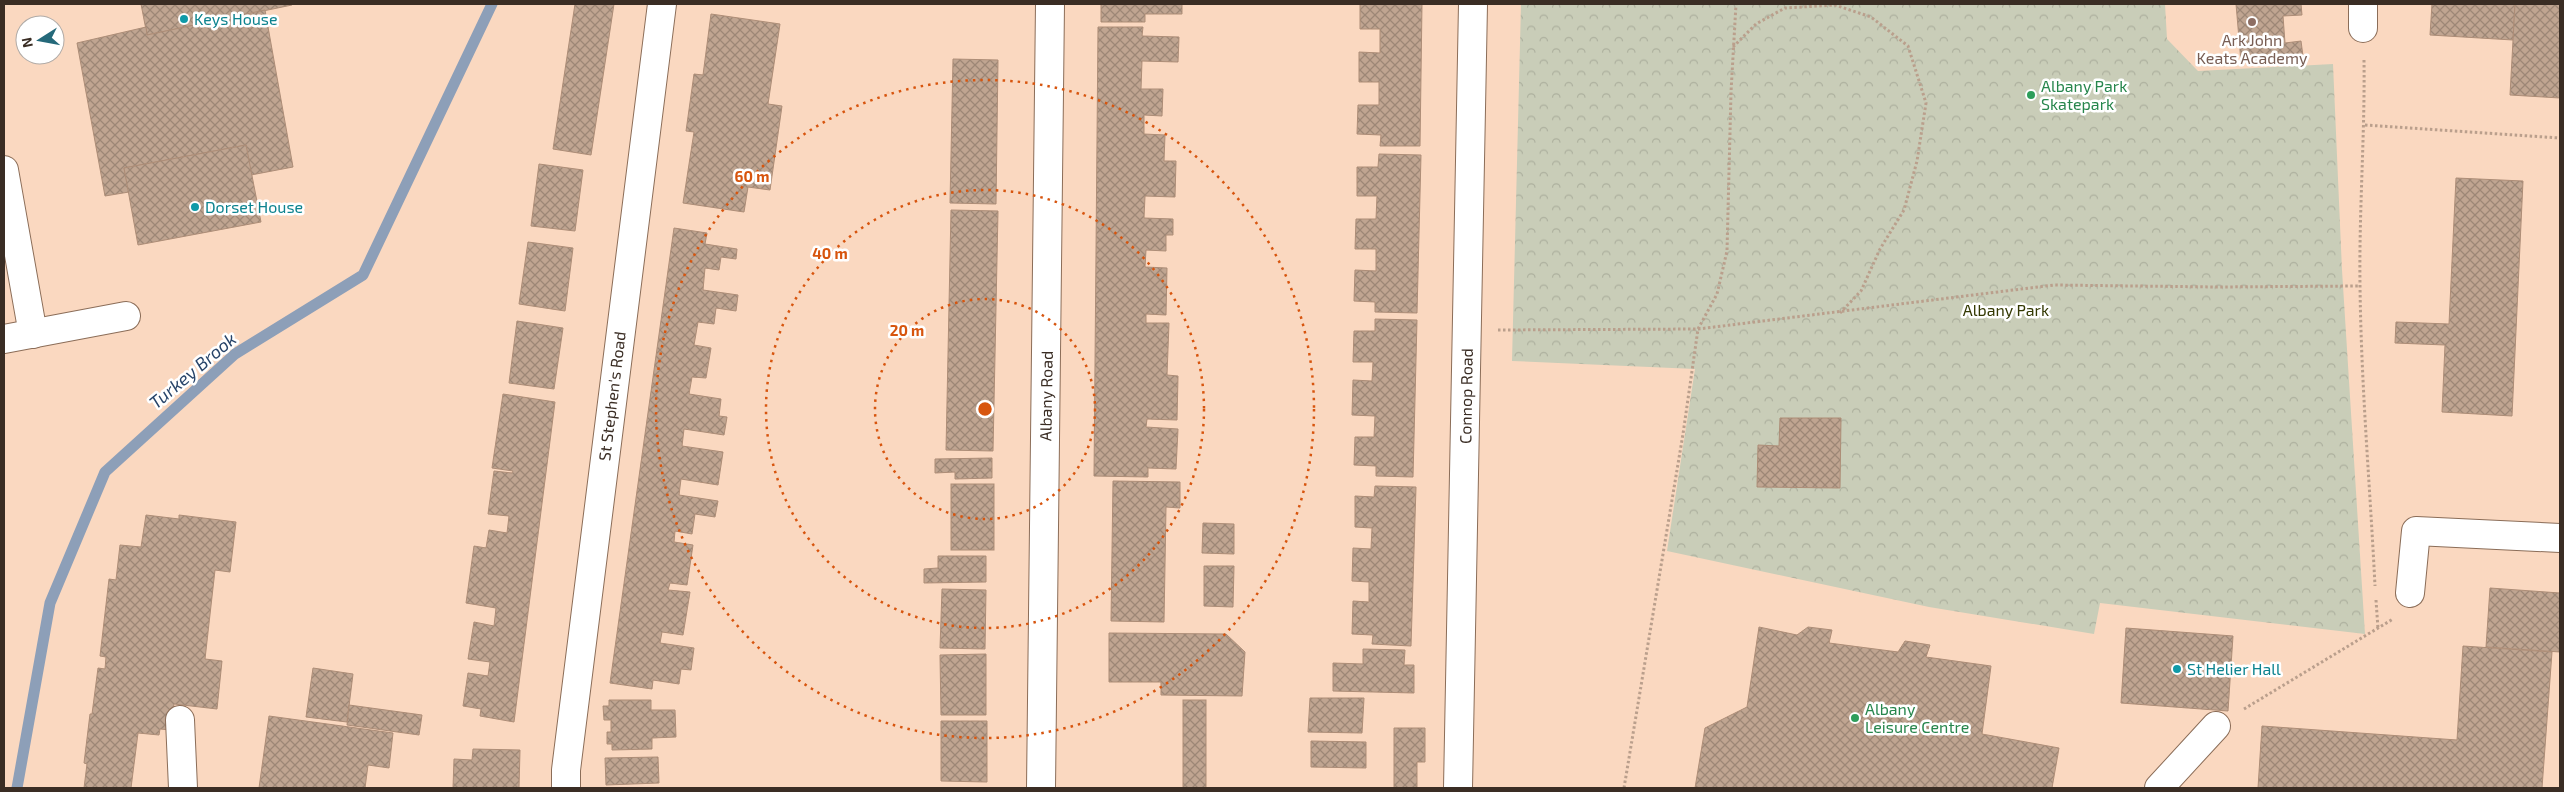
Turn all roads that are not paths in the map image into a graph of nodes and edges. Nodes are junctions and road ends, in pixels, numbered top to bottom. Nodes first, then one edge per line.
1 (662, 4) edge
2 (1050, 4) edge
3 (1473, 4) edge
4 (4, 170) edge
5 (126, 316) dead end
6 (33, 334) junction
7 (4, 339) edge
8 (2560, 538) edge
9 (2410, 593) road end
10 (180, 720) dead end
11 (2216, 726) road end
12 (184, 788) edge
13 (566, 788) edge
14 (1041, 788) edge
15 (1458, 788) edge
16 (2160, 788) edge

1 - 13 street, St Stephen's Road
2 - 14 street, Albany Road
3 - 15 street, Connop Road
4 - 6 street
5 - 6 street
6 - 7 street
8 - 9 street
10 - 12 street
11 - 16 street

